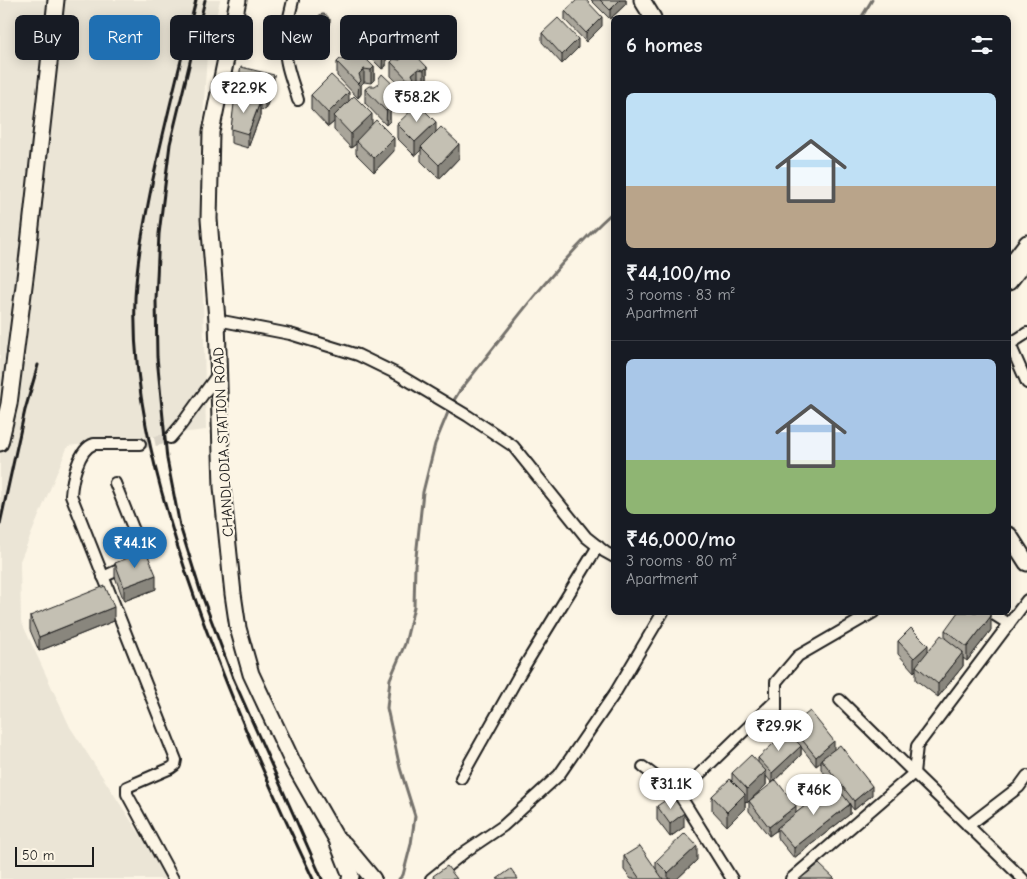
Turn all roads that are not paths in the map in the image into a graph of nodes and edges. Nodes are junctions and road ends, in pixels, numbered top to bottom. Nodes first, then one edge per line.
1 (56, 0) edge
2 (238, 0) edge
3 (293, 0) edge
4 (642, 0) edge
5 (651, 15) edge
6 (298, 100) dead end
7 (1027, 243) edge
8 (1027, 259) edge
9 (1011, 263) edge
10 (1011, 279) edge
11 (217, 320) junction
12 (1027, 333) edge
13 (1011, 342) edge
14 (1011, 347) edge
15 (218, 374) junction
16 (1027, 383) edge
17 (170, 438) tunnel mouth
18 (0, 443) edge
19 (140, 444) tunnel mouth
20 (115, 483) dead end
21 (1011, 538) edge
22 (598, 546) junction
23 (611, 555) edge
24 (1027, 563) edge
25 (103, 576) junction
26 (1027, 600) edge
27 (661, 615) edge
28 (869, 615) edge
29 (995, 615) edge
30 (1009, 624) junction
31 (776, 700) junction
32 (840, 700) dead end
33 (784, 732) edge
34 (643, 767) dead end
35 (914, 773) junction
36 (1027, 776) edge
37 (460, 778) dead end
38 (679, 794) junction
39 (968, 826) junction
40 (336, 838) junction
41 (370, 878) edge
42 (1020, 878) edge
43 (173, 879) edge
44 (350, 879) edge
45 (431, 879) edge
46 (732, 879) edge
47 (790, 879) edge

1 - 18 street
2 - 11 street, CHANDLODIA STATION ROAD
3 - 6 street
4 - 5 street
7 - 9 street
8 - 10 street
11 - 15 street, CHANDLODIA STATION ROAD
11 - 22 street
12 - 13 street
14 - 16 street
15 - 17 street
15 - 40 street, CHANDLODIA STATION ROAD
19 - 25 street
20 - 25 street
21 - 24 street
22 - 23 street
22 - 37 street
25 - 43 street
26 - 30 street
27 - 45 street
28 - 31 street
29 - 30 street
30 - 35 street
31 - 33 street
31 - 38 street
32 - 35 street
34 - 38 street
35 - 39 street
35 - 47 street
36 - 39 street
38 - 46 street
39 - 42 street
40 - 41 street, CHANDLODIA STATION ROAD
40 - 44 street

